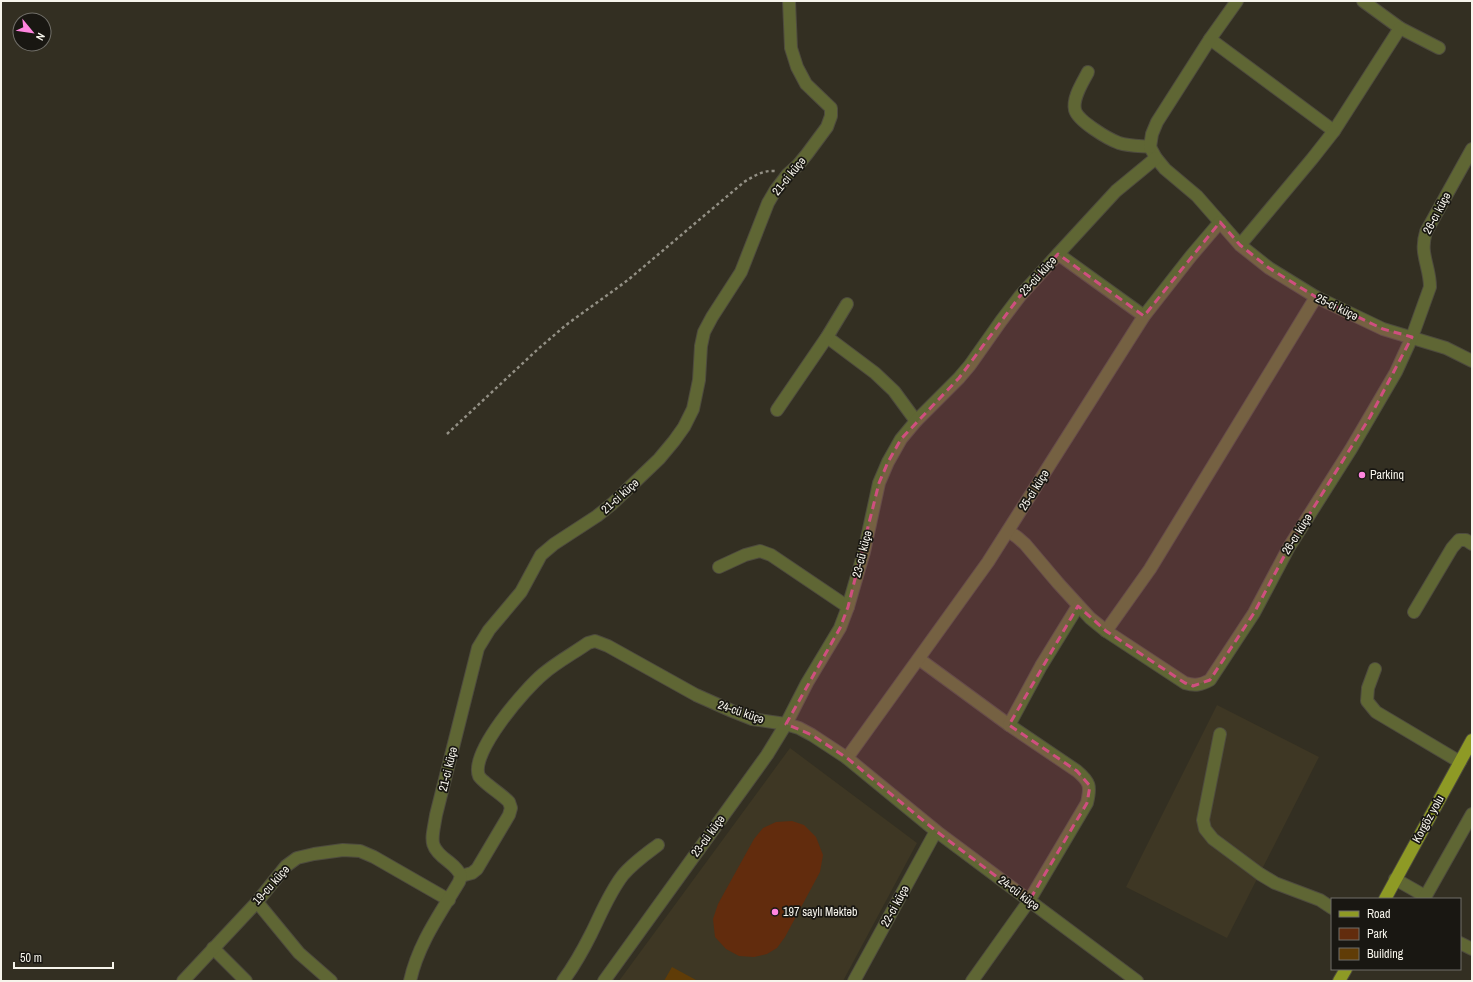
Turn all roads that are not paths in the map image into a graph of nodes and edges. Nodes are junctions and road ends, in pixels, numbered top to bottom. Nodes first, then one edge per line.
1 (789, 1) edge
2 (1237, 1) edge
3 (1363, 1) edge
4 (1400, 28) junction
5 (1210, 39) junction
6 (1439, 48) dead end
7 (1088, 72) dead end
8 (1334, 131) junction
9 (1472, 149) edge
10 (1153, 153) junction
11 (1220, 222) junction
12 (1240, 245) junction
13 (1058, 254) junction
14 (1316, 297) junction
15 (848, 304) dead end
16 (1144, 316) junction
17 (827, 337) junction
18 (1412, 337) junction
19 (1472, 361) edge
20 (777, 410) dead end
21 (916, 421) junction
22 (1008, 531) junction
23 (1472, 544) edge
24 (719, 567) dead end
25 (1078, 606) junction
26 (848, 607) junction
27 (1414, 612) dead end
28 (1106, 631) junction
29 (919, 658) junction
30 (1375, 669) dead end
31 (786, 724) junction
32 (1009, 725) junction
33 (1220, 734) dead end
34 (1472, 740) edge
35 (847, 758) junction
36 (1460, 762) junction
37 (1472, 814) edge
38 (936, 831) junction
39 (658, 845) dead end
40 (461, 876) junction
41 (1395, 879) junction
42 (1424, 897) edge
43 (1386, 898) edge
44 (449, 900) junction
45 (1029, 901) junction
46 (257, 902) junction
47 (1331, 907) edge
48 (1461, 943) edge
49 (213, 948) junction
50 (1472, 949) edge
51 (1345, 970) edge
52 (856, 980) edge
53 (183, 981) edge
54 (246, 981) edge
55 (331, 981) edge
56 (410, 981) edge
57 (563, 981) edge
58 (604, 981) edge
59 (972, 981) edge
60 (1137, 981) edge
61 (1339, 981) edge

1 - 40 street, 21-ci küçə
2 - 5 street
3 - 4 street
4 - 6 street
4 - 8 street
5 - 8 street
5 - 10 street
7 - 10 street
8 - 12 street
9 - 18 street, 26-cı küçə
10 - 11 street, 25-ci küçə
10 - 13 street, 23-cü küçə
11 - 12 street, 25-ci küçə
11 - 16 street, 25-ci küçə
12 - 14 street, 25-ci küçə
13 - 16 street
13 - 21 street, 23-cü küçə
14 - 18 street, 25-ci küçə
14 - 28 street
15 - 17 street
16 - 22 street, 25-ci küçə
17 - 20 street
17 - 21 street
18 - 19 street, 25-ci küçə
18 - 28 street, 26-cı küçə
21 - 26 street, 23-cü küçə
22 - 25 street, 26-cı küçə
22 - 29 street, 25-ci küçə
23 - 27 street
24 - 26 street
25 - 28 street, 26-cı küçə
25 - 32 street
26 - 31 street, 23-cü küçə
29 - 32 street
29 - 35 street, 25-ci küçə
30 - 36 street
31 - 35 street, 24-cü küçə
31 - 40 street, 24-cü küçə
31 - 58 street, 23-cü küçə
32 - 45 street
33 - 47 street
34 - 36 main road, Korgöz yolu
35 - 38 street, 24-cü küçə
36 - 41 main road, Korgöz yolu
37 - 42 street
38 - 45 street, 24-cü küçə
38 - 52 street, 22-ci küçə
39 - 57 street
40 - 44 street
41 - 42 street
41 - 43 main road, Korgöz yolu
44 - 46 street, 19-cu küçə
44 - 56 street
45 - 59 street
45 - 60 street, 24-cü küçə
46 - 49 street, 19-cu küçə
46 - 55 street
48 - 50 street
49 - 53 street, 19-cu küçə
49 - 54 street
51 - 61 main road

